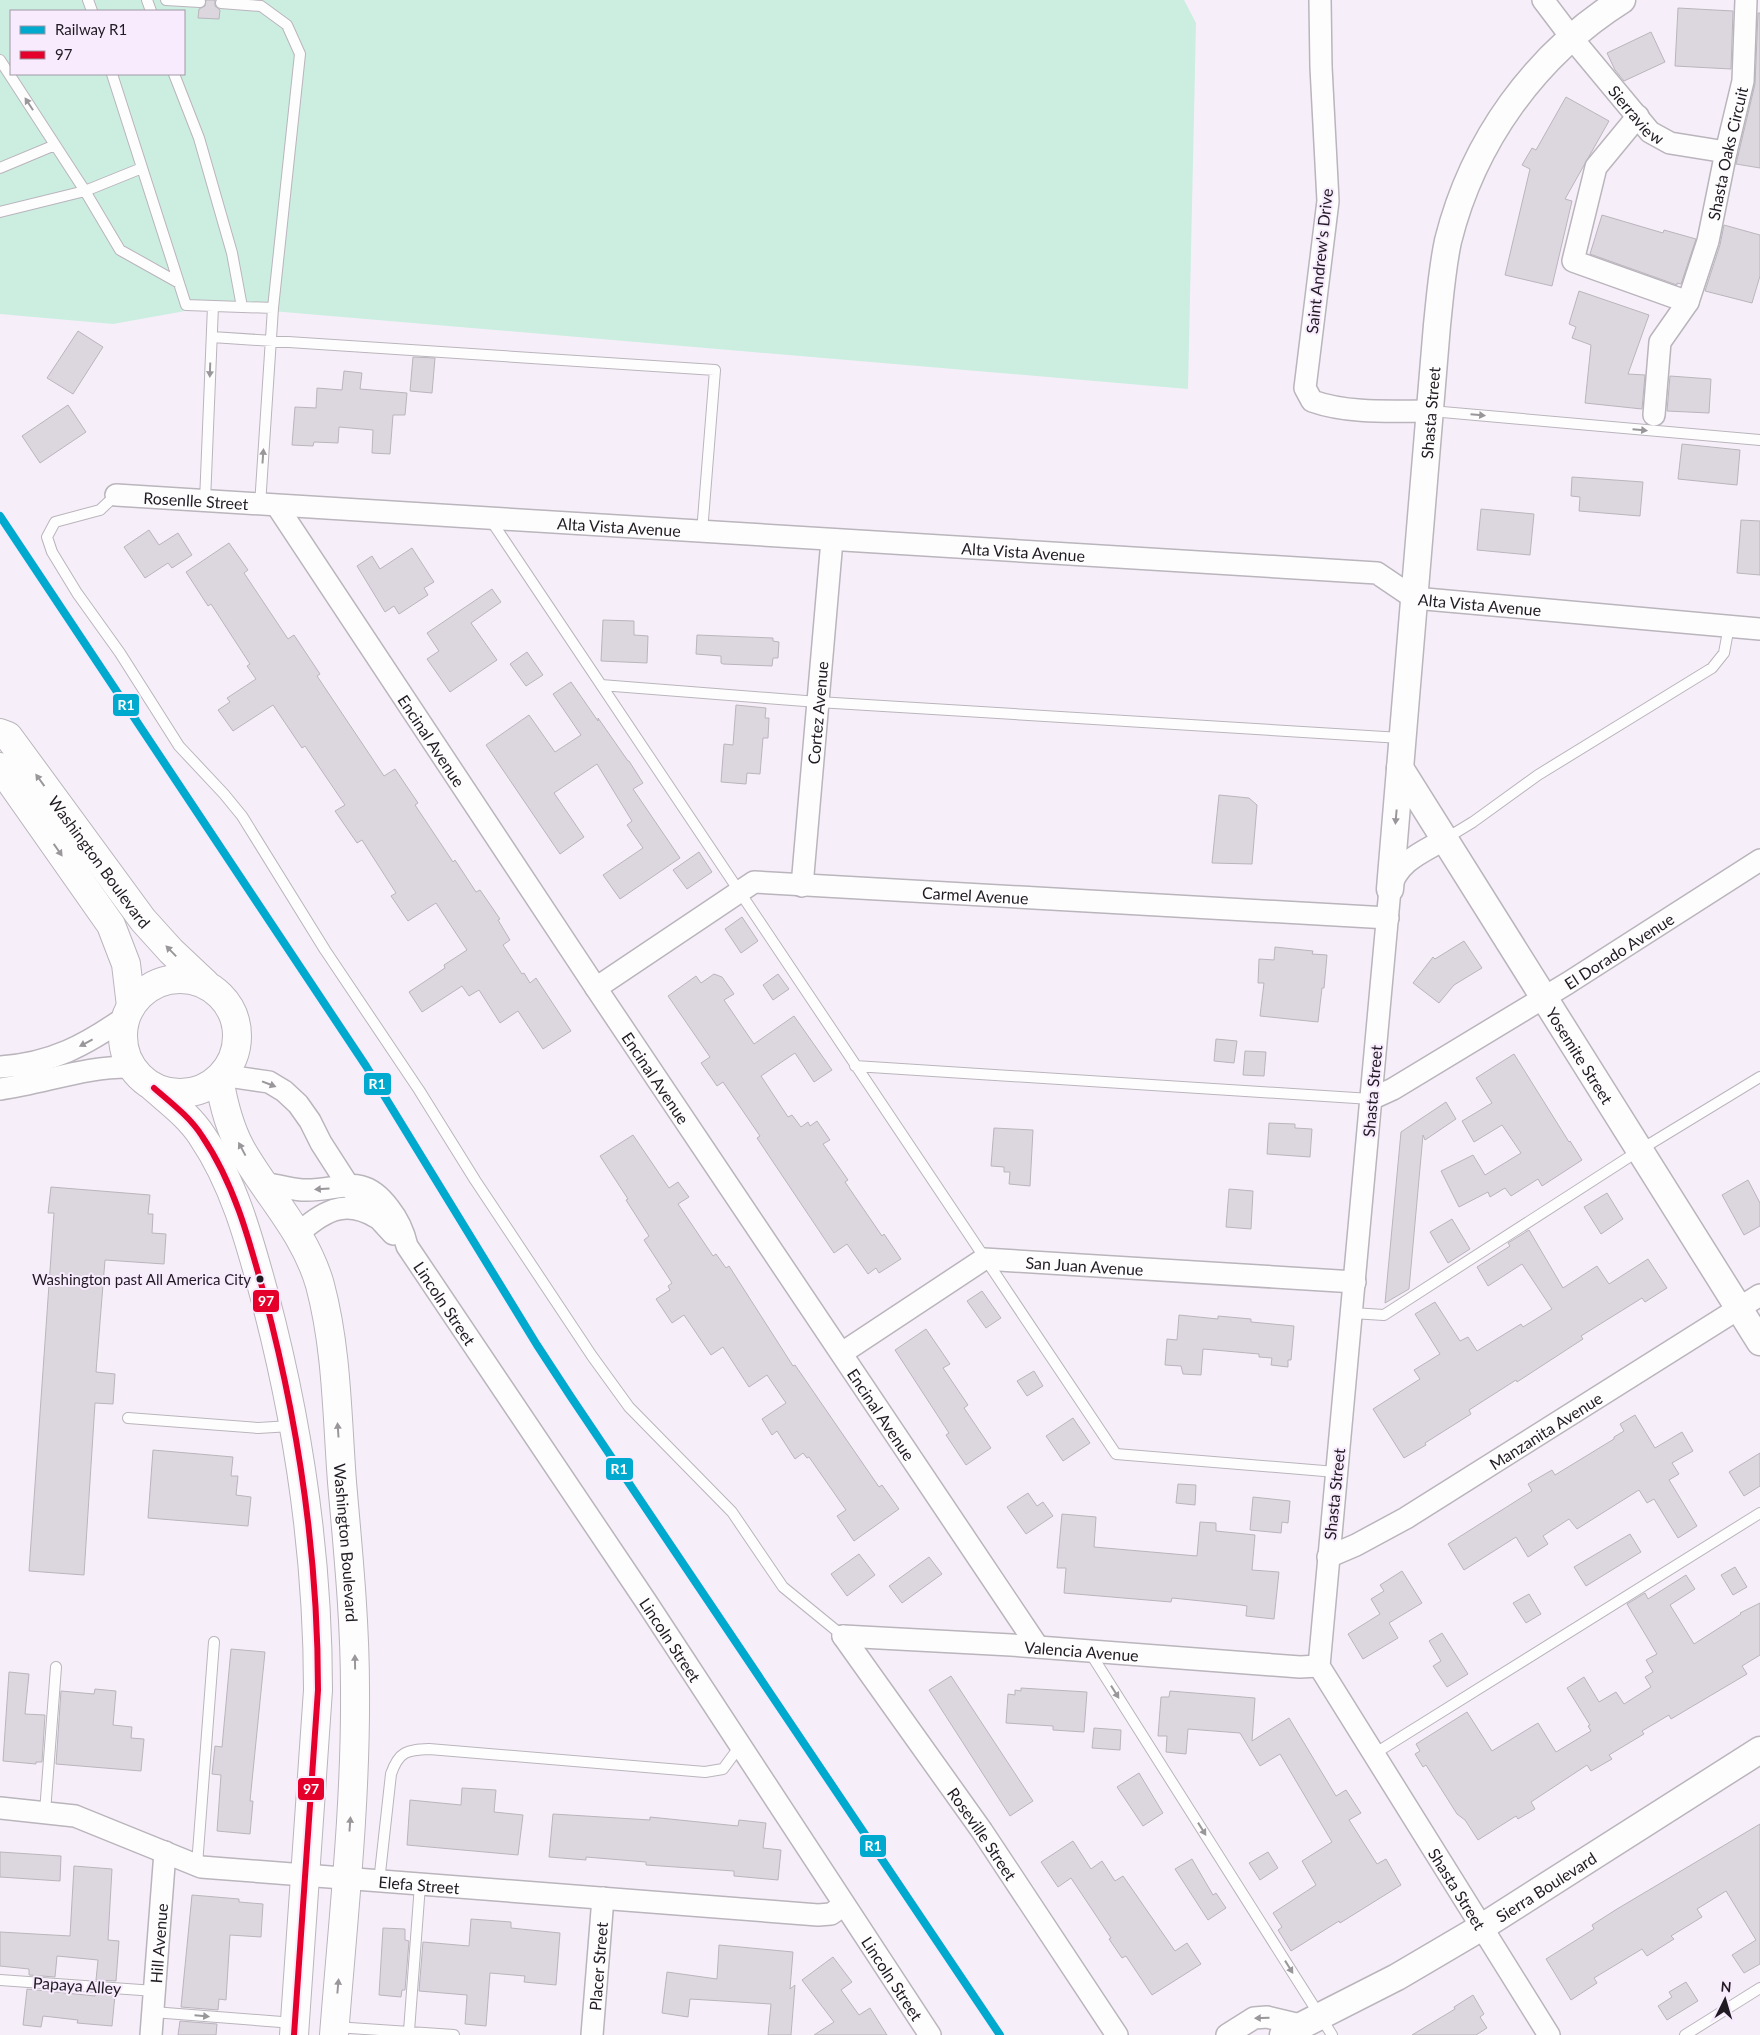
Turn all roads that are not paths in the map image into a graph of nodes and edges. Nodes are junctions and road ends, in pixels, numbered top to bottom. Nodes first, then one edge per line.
1 (166, 0) edge
2 (1320, 0) edge
3 (1543, 0) edge
4 (1622, 0) edge
5 (1746, 0) edge
6 (200, 2) dead end
7 (221, 3) dead end
8 (1571, 37) junction
9 (0, 60) edge
10 (112, 75) edge
11 (174, 75) edge
12 (1638, 116) junction
13 (55, 145) junction
14 (1726, 152) junction
15 (0, 168) edge
16 (142, 168) junction
17 (85, 191) junction
18 (0, 212) edge
19 (179, 283) junction
20 (1688, 302) junction
21 (213, 306) junction
22 (242, 307) junction
23 (273, 308) junction
24 (212, 337) junction
25 (271, 341) junction
26 (1430, 411) junction
27 (1654, 415) dead end
28 (1760, 440) edge
29 (116, 495) joint
30 (205, 501) junction
31 (268, 506) junction
32 (490, 519) junction
33 (702, 532) junction
34 (832, 540) junction
35 (1414, 598) junction
36 (1729, 626) junction
37 (1760, 629) edge
38 (601, 685) junction
39 (818, 702) junction
40 (0, 733) edge
41 (1402, 738) junction
42 (0, 767) edge
43 (1400, 768) junction
44 (1445, 839) junction
45 (1760, 860) edge
46 (802, 886) junction
47 (1390, 889) junction
48 (739, 892) junction
49 (1388, 918) junction
50 (206, 984) junction
51 (596, 988) junction
52 (1544, 997) junction
53 (129, 1011) junction
54 (855, 1066) junction
55 (0, 1067) edge
56 (132, 1067) junction
57 (220, 1076) junction
58 (1760, 1077) edge
59 (154, 1088) junction
60 (0, 1089) edge
61 (1371, 1099) junction
62 (1640, 1150) junction
63 (264, 1183) junction
64 (348, 1185) junction
65 (381, 1220) junction
66 (297, 1234) junction
67 (407, 1246) junction
68 (984, 1259) junction
69 (1354, 1282) junction
70 (1750, 1302) edge
71 (1352, 1313) junction
72 (1760, 1342) edge
73 (842, 1353) junction
74 (128, 1418) dead end
75 (295, 1426) junction
76 (1336, 1472) junction
77 (1760, 1513) edge
78 (1328, 1557) junction
79 (843, 1636) junction
80 (214, 1642) dead end
81 (1038, 1647) junction
82 (1089, 1651) junction
83 (1319, 1666) junction
84 (56, 1668) dead end
85 (740, 1746) junction
86 (1760, 1750) edge
87 (1374, 1754) junction
88 (0, 1808) edge
89 (45, 1812) junction
90 (166, 1852) junction
91 (197, 1865) junction
92 (305, 1876) junction
93 (347, 1879) junction
94 (380, 1882) junction
95 (420, 1885) junction
96 (603, 1898) junction
97 (844, 1905) junction
98 (1482, 1927) junction
99 (0, 1980) edge
100 (1760, 1988) edge
101 (154, 2002) junction
102 (294, 2029) edge
103 (1307, 2029) edge
104 (334, 2031) edge
105 (409, 2031) junction
106 (151, 2035) edge
107 (454, 2035) edge
108 (592, 2035) edge
109 (930, 2035) edge
110 (1117, 2035) edge
111 (1227, 2035) edge
112 (1549, 2035) edge
113 (1685, 2035) edge

1 - 6 lane
2 - 26 street, Saint Andrew's Drive
3 - 8 street, Sierraview
4 - 8 street, Shasta Street
5 - 14 street, Shasta Oaks Circuit
7 - 23 lane
8 - 12 street, Sierraview
8 - 26 street, Shasta Street
13 -> 9 lane
10 - 16 lane
11 - 22 lane
12 - 14 street, Sierraview
12 - 20 street
13 - 15 lane
13 - 17 lane
14 - 20 street, Shasta Oaks Circuit
16 - 17 lane
16 - 19 lane
17 - 18 lane
17 - 19 lane
19 - 21 lane
20 - 27 street, Shasta Oaks Circuit
21 - 22 lane
21 - 24 lane
22 - 23 lane
23 - 25 lane
24 - 25 lane
24 -> 30 lane
31 -> 25 lane
25 - 33 lane
26 -> 28 lane
26 - 35 street, Shasta Street
29 - 30 street, Rosenlle Street
29 - 79 lane
30 - 31 street, Rosenlle Street
31 - 32 street, Alta Vista Avenue
31 - 51 street, Encinal Avenue
32 - 33 street, Alta Vista Avenue
32 - 38 lane
33 - 34 street, Alta Vista Avenue
34 - 35 street, Alta Vista Avenue
34 - 39 street, Cortez Avenue
35 - 36 street, Alta Vista Avenue
35 - 41 street, Shasta Street
36 - 37 street, Alta Vista Avenue
36 - 44 lane
38 - 39 lane
38 - 48 lane
39 - 41 lane
39 - 46 street, Cortez Avenue
50 -> 40 main road, Washington Boulevard
41 - 43 street, Shasta Street
42 -> 53 main road, Washington Boulevard
43 - 44 street, Yosemite Street
43 -> 47 street, Shasta Street
44 - 47 street, Shasta Street
44 - 52 street, Yosemite Street
45 - 52 street, El Dorado Avenue
46 - 48 street, Carmel Avenue
46 - 49 street, Carmel Avenue
47 - 49 street, Shasta Street
48 - 51 street, Carmel Avenue
48 - 54 lane
49 - 61 street, Shasta Street
50 - 53 main road
50 - 57 main road
51 - 73 street, Encinal Avenue
52 - 61 street, El Dorado Avenue
52 - 62 street, Yosemite Street
53 -> 55 street
53 - 56 main road
54 - 61 lane
54 - 68 lane
56 - 59 main road
56 - 60 street
57 - 59 main road
63 -> 57 main road, Washington Boulevard
57 -> 64 street, Lincoln Street
58 - 62 lane
59 - 75 main road
61 - 69 street, Shasta Street
62 - 70 street, Yosemite Street
62 - 71 lane
64 -> 63 street, Lincoln Street
63 - 66 main road, Washington Boulevard
64 - 65 street, Lincoln Street
64 - 67 street, Lincoln Street
65 - 66 street, Lincoln Street
65 - 67 street, Lincoln Street
93 -> 66 main road, Washington Boulevard
67 - 85 street, Lincoln Street
68 - 69 street, San Juan Avenue
68 - 73 street
68 - 76 lane
69 - 71 street, Shasta Street
70 - 72 street, Yosemite Street
70 - 78 street, Manzanita Avenue
71 - 76 street, Shasta Street
73 - 81 street, Encinal Avenue
74 - 75 lane
75 - 92 main road
76 - 78 street, Shasta Street
77 - 87 lane
78 - 83 street, Shasta Street
79 - 81 street, Valencia Avenue
79 - 110 street, Roseville Street
80 - 91 lane
81 - 82 street, Valencia Avenue
82 - 83 street, Valencia Avenue
82 -> 103 lane
83 - 87 street, Shasta Street
84 - 89 lane
85 - 94 lane
85 - 97 street, Lincoln Street
86 - 98 street, Sierra Boulevard
87 - 98 street, Shasta Street
88 - 89 street, Elefa Street
89 - 90 street, Elefa Street
90 - 91 street, Elefa Street
90 - 101 street, Hill Avenue
91 - 92 street, Elefa Street
92 - 93 street, Elefa Street
92 - 102 main road
93 - 94 street, Elefa Street
104 -> 93 main road, Washington Boulevard
94 - 95 street, Elefa Street
95 - 96 street, Elefa Street
95 - 105 lane
96 - 97 street, Elefa Street
96 - 108 street, Placer Street
97 - 109 street, Lincoln Street
98 - 103 street, Sierra Boulevard
98 - 112 street, Shasta Street
99 - 101 lane, Papaya Alley
100 - 113 lane
101 -> 102 lane, Papaya Alley
101 - 106 street, Hill Avenue
103 -> 111 street
104 - 105 lane
105 - 107 lane

